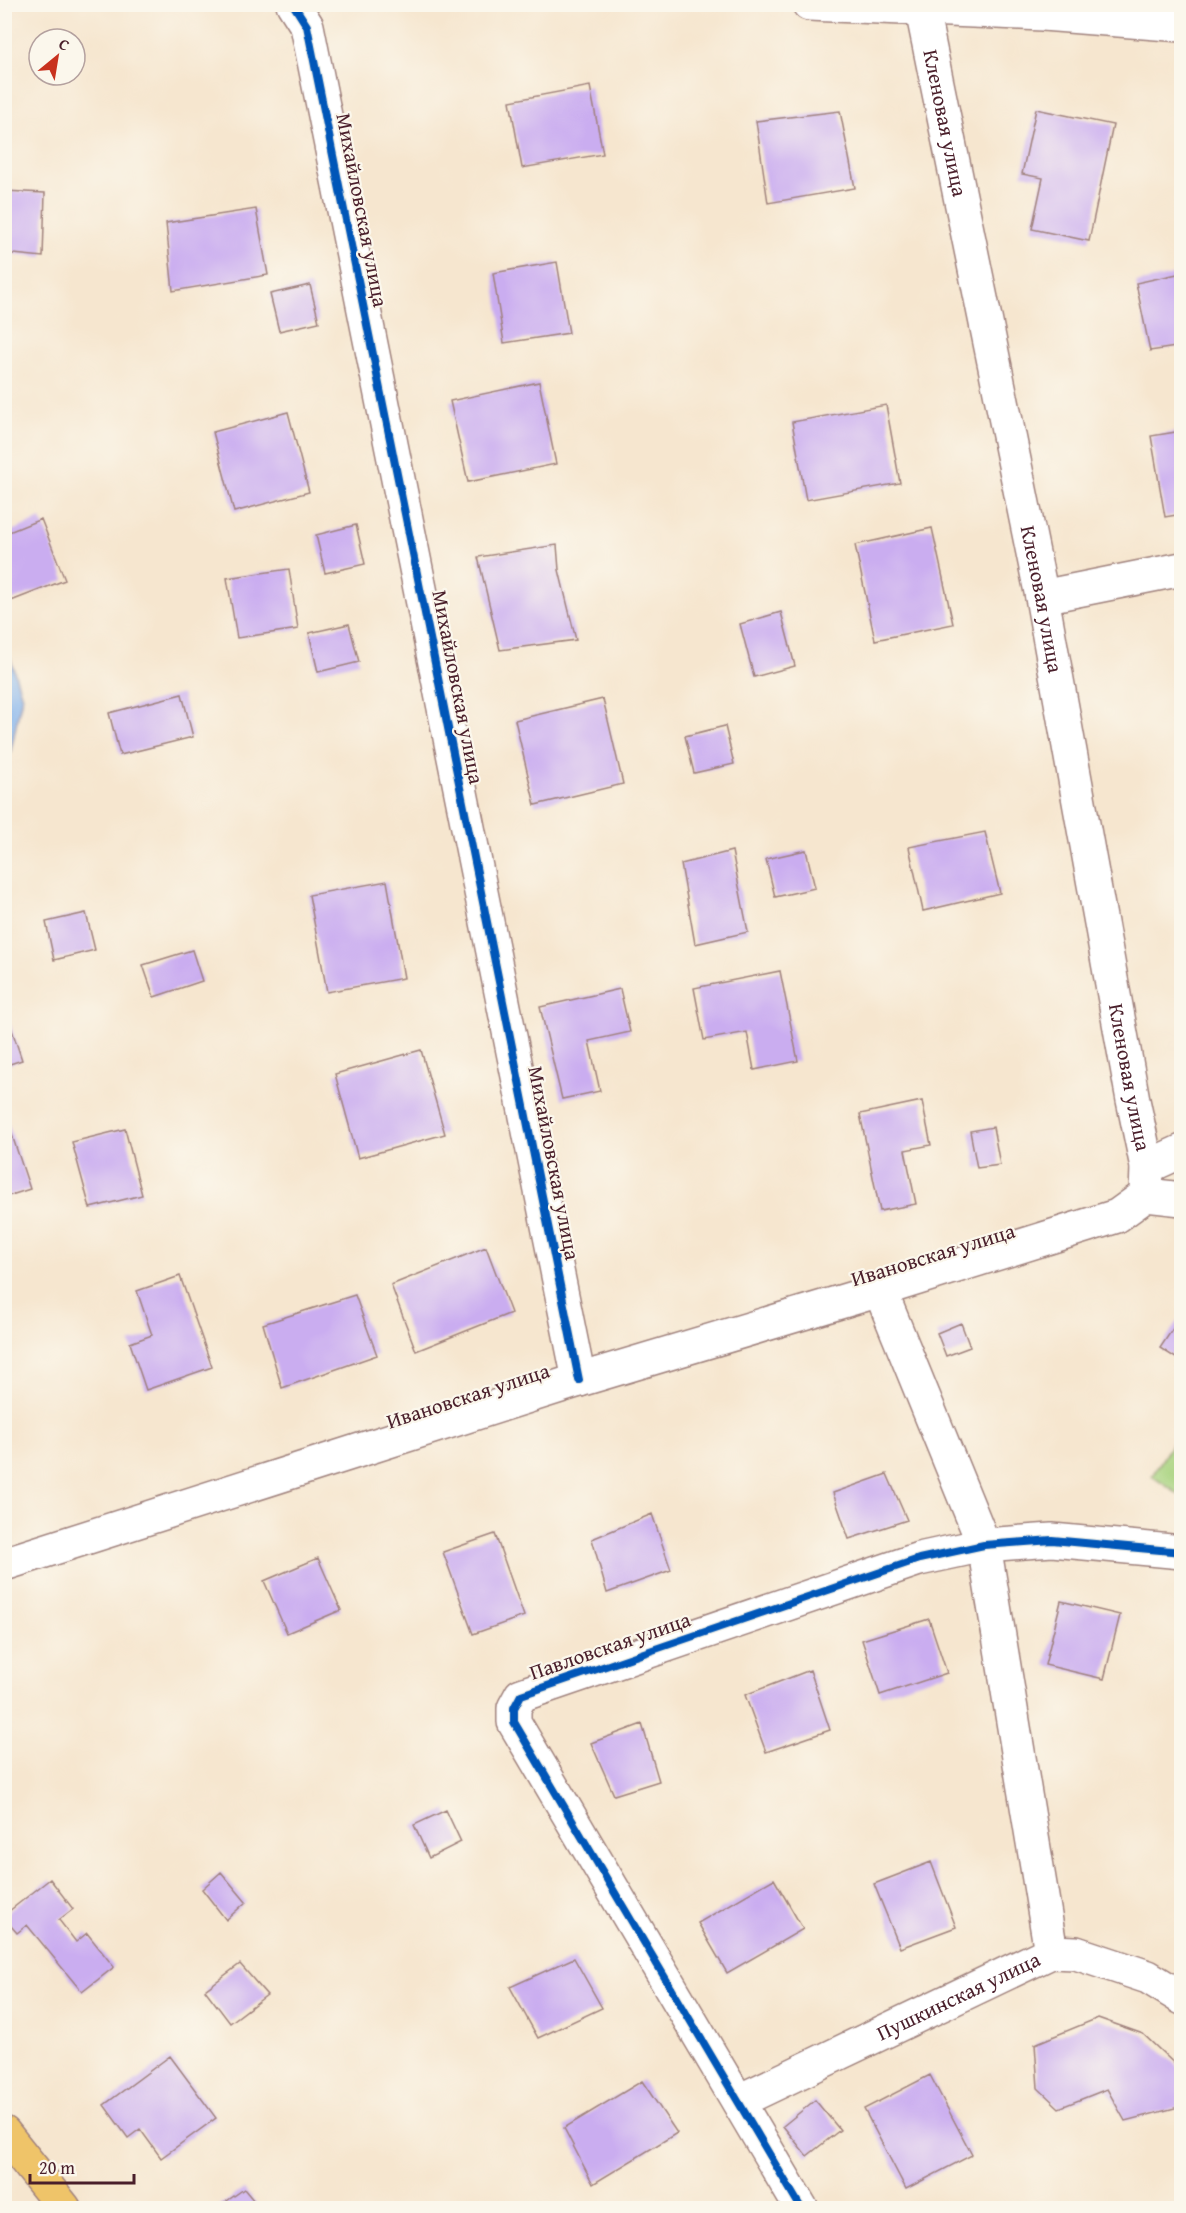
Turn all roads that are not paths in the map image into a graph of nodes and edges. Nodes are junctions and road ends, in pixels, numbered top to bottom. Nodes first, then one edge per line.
1 (293, 4) edge
2 (809, 4) edge
3 (924, 7) edge
4 (1182, 25) edge
5 (1182, 569) edge
6 (1042, 597) junction
7 (1182, 1151) edge
8 (1147, 1181) junction
9 (1182, 1198) edge
10 (880, 1290) junction
11 (579, 1380) junction
12 (984, 1545) junction
13 (1182, 1552) edge
14 (4, 1564) edge
15 (1051, 1952) junction
16 (1182, 1998) edge
17 (739, 2102) junction
18 (4, 2133) edge
19 (64, 2208) edge
20 (801, 2208) edge

1 - 11 street, Михайловская улица
2 - 3 street
3 - 4 street
3 - 6 street, Кленовая улица
5 - 6 street
6 - 8 street, Кленовая улица
7 - 8 street, Ивановская улица
8 - 9 street
8 - 10 street, Ивановская улица
10 - 11 street, Ивановская улица
10 - 12 street
11 - 14 street, Ивановская улица
12 - 13 street, Павловская улица
12 - 15 street
12 - 17 street, Павловская улица
15 - 16 street, Пушкинская улица
15 - 17 street, Пушкинская улица
17 - 20 street, Павловская улица
18 - 19 main road

